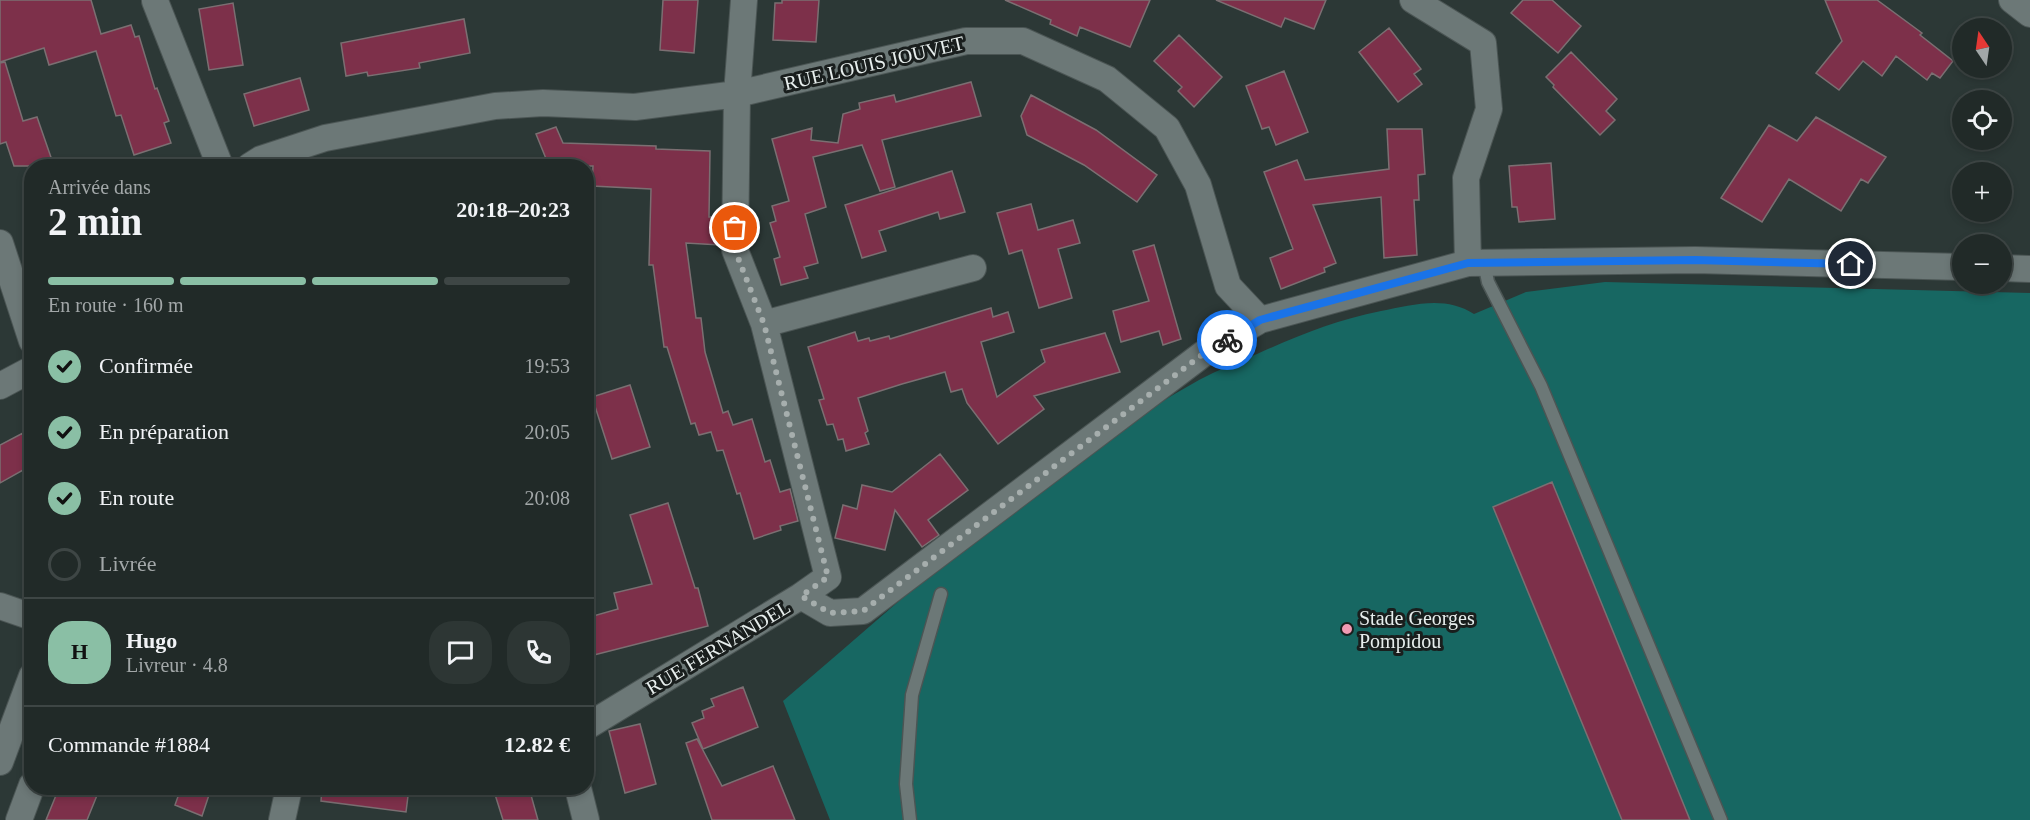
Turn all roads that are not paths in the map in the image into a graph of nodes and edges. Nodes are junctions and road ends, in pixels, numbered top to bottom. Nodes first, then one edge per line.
1 (154, 0) edge
2 (744, 0) edge
3 (1413, 0) edge
4 (2012, 0) edge
5 (2030, 14) edge
6 (737, 94) junction
7 (217, 159) edge
8 (261, 159) edge
9 (0, 243) edge
10 (1476, 263) junction
11 (1952, 267) edge
12 (973, 268) dead end
13 (2012, 268) edge
14 (2030, 269) edge
15 (24, 316) edge
16 (1260, 320) junction
17 (764, 324) junction
18 (24, 373) edge
19 (0, 386) edge
20 (941, 594) dead end
21 (801, 596) junction
22 (0, 606) edge
23 (24, 614) edge
24 (24, 698) edge
25 (594, 722) edge
26 (0, 762) edge
27 (28, 795) edge
28 (287, 795) edge
29 (580, 795) edge
30 (19, 820) edge
31 (282, 820) edge
32 (586, 820) edge
33 (910, 820) edge
34 (1721, 820) edge

1 - 7 street
2 - 6 street
3 - 10 street
4 - 5 street
6 - 8 street, RUE LOUIS JOUVET
6 - 16 street, RUE LOUIS JOUVET
6 - 17 street
9 - 15 street
10 - 11 street
10 - 16 street
10 - 34 lane
12 - 17 street
13 - 14 street
16 - 21 street, RUE FERNANDEL
17 - 21 street
18 - 19 street
20 - 33 lane
21 - 25 street, RUE FERNANDEL
22 - 23 street
24 - 26 street
27 - 30 street
28 - 31 street
29 - 32 street

